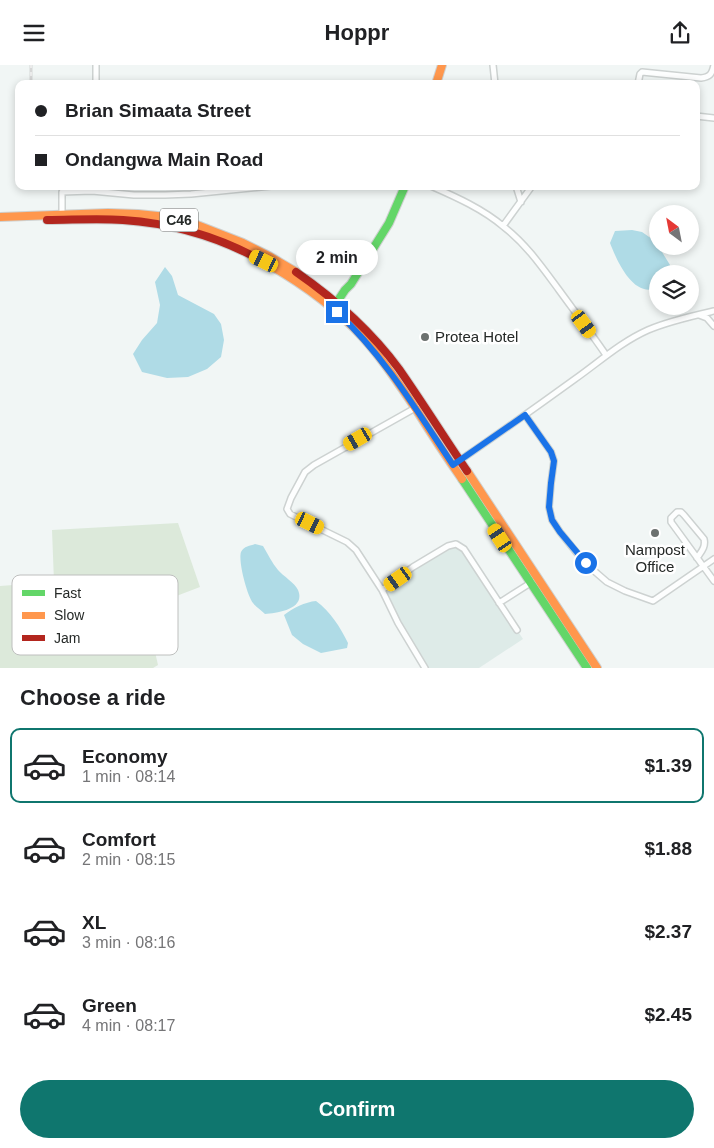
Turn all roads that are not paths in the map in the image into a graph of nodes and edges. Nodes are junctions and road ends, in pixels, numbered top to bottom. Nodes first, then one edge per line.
1 (96, 65) edge
2 (442, 65) edge
3 (493, 65) edge
4 (714, 65) edge
5 (96, 80) edge
6 (437, 80) edge
7 (495, 80) edge
8 (639, 80) edge
9 (700, 116) edge
10 (714, 118) edge
11 (72, 190) edge
12 (104, 190) edge
13 (235, 190) edge
14 (402, 190) edge
15 (440, 190) edge
16 (517, 190) edge
17 (529, 190) edge
18 (520, 202) junction
19 (62, 217) junction
20 (503, 225) junction
21 (337, 307) junction
22 (713, 313) edge
23 (698, 315) joint
24 (699, 315) edge
25 (714, 326) edge
26 (606, 355) junction
27 (418, 406) junction
28 (525, 415) junction
29 (456, 463) junction
30 (697, 558) junction
31 (714, 559) edge
32 (703, 566) junction
33 (537, 578) junction
34 (714, 581) edge
35 (530, 583) junction
36 (382, 590) junction
37 (499, 603) junction
38 (517, 630) dead end
39 (425, 668) edge
40 (587, 668) edge
41 (597, 668) edge

1 - 5 street
2 - 6 main road
3 - 7 street
4 - 8 street
9 - 10 street
11 - 19 street
12 - 13 street
14 - 21 main road
15 - 20 street
16 - 18 street
17 - 18 street
18 - 20 street
19 - 19 main road, C46
19 - 21 main road, C46
20 - 26 street
21 - 27 main road
22 - 24 street
23 - 25 street
23 - 26 street
26 - 28 street
27 - 29 main road
27 - 36 street
28 - 29 street
28 - 32 street
29 - 33 main road
29 - 35 main road
30 - 30 street
30 - 32 street
31 - 32 street
32 - 34 street
33 - 35 street
33 - 41 main road
35 - 37 street
35 - 40 main road
36 - 37 street
36 - 39 street
37 - 38 street

